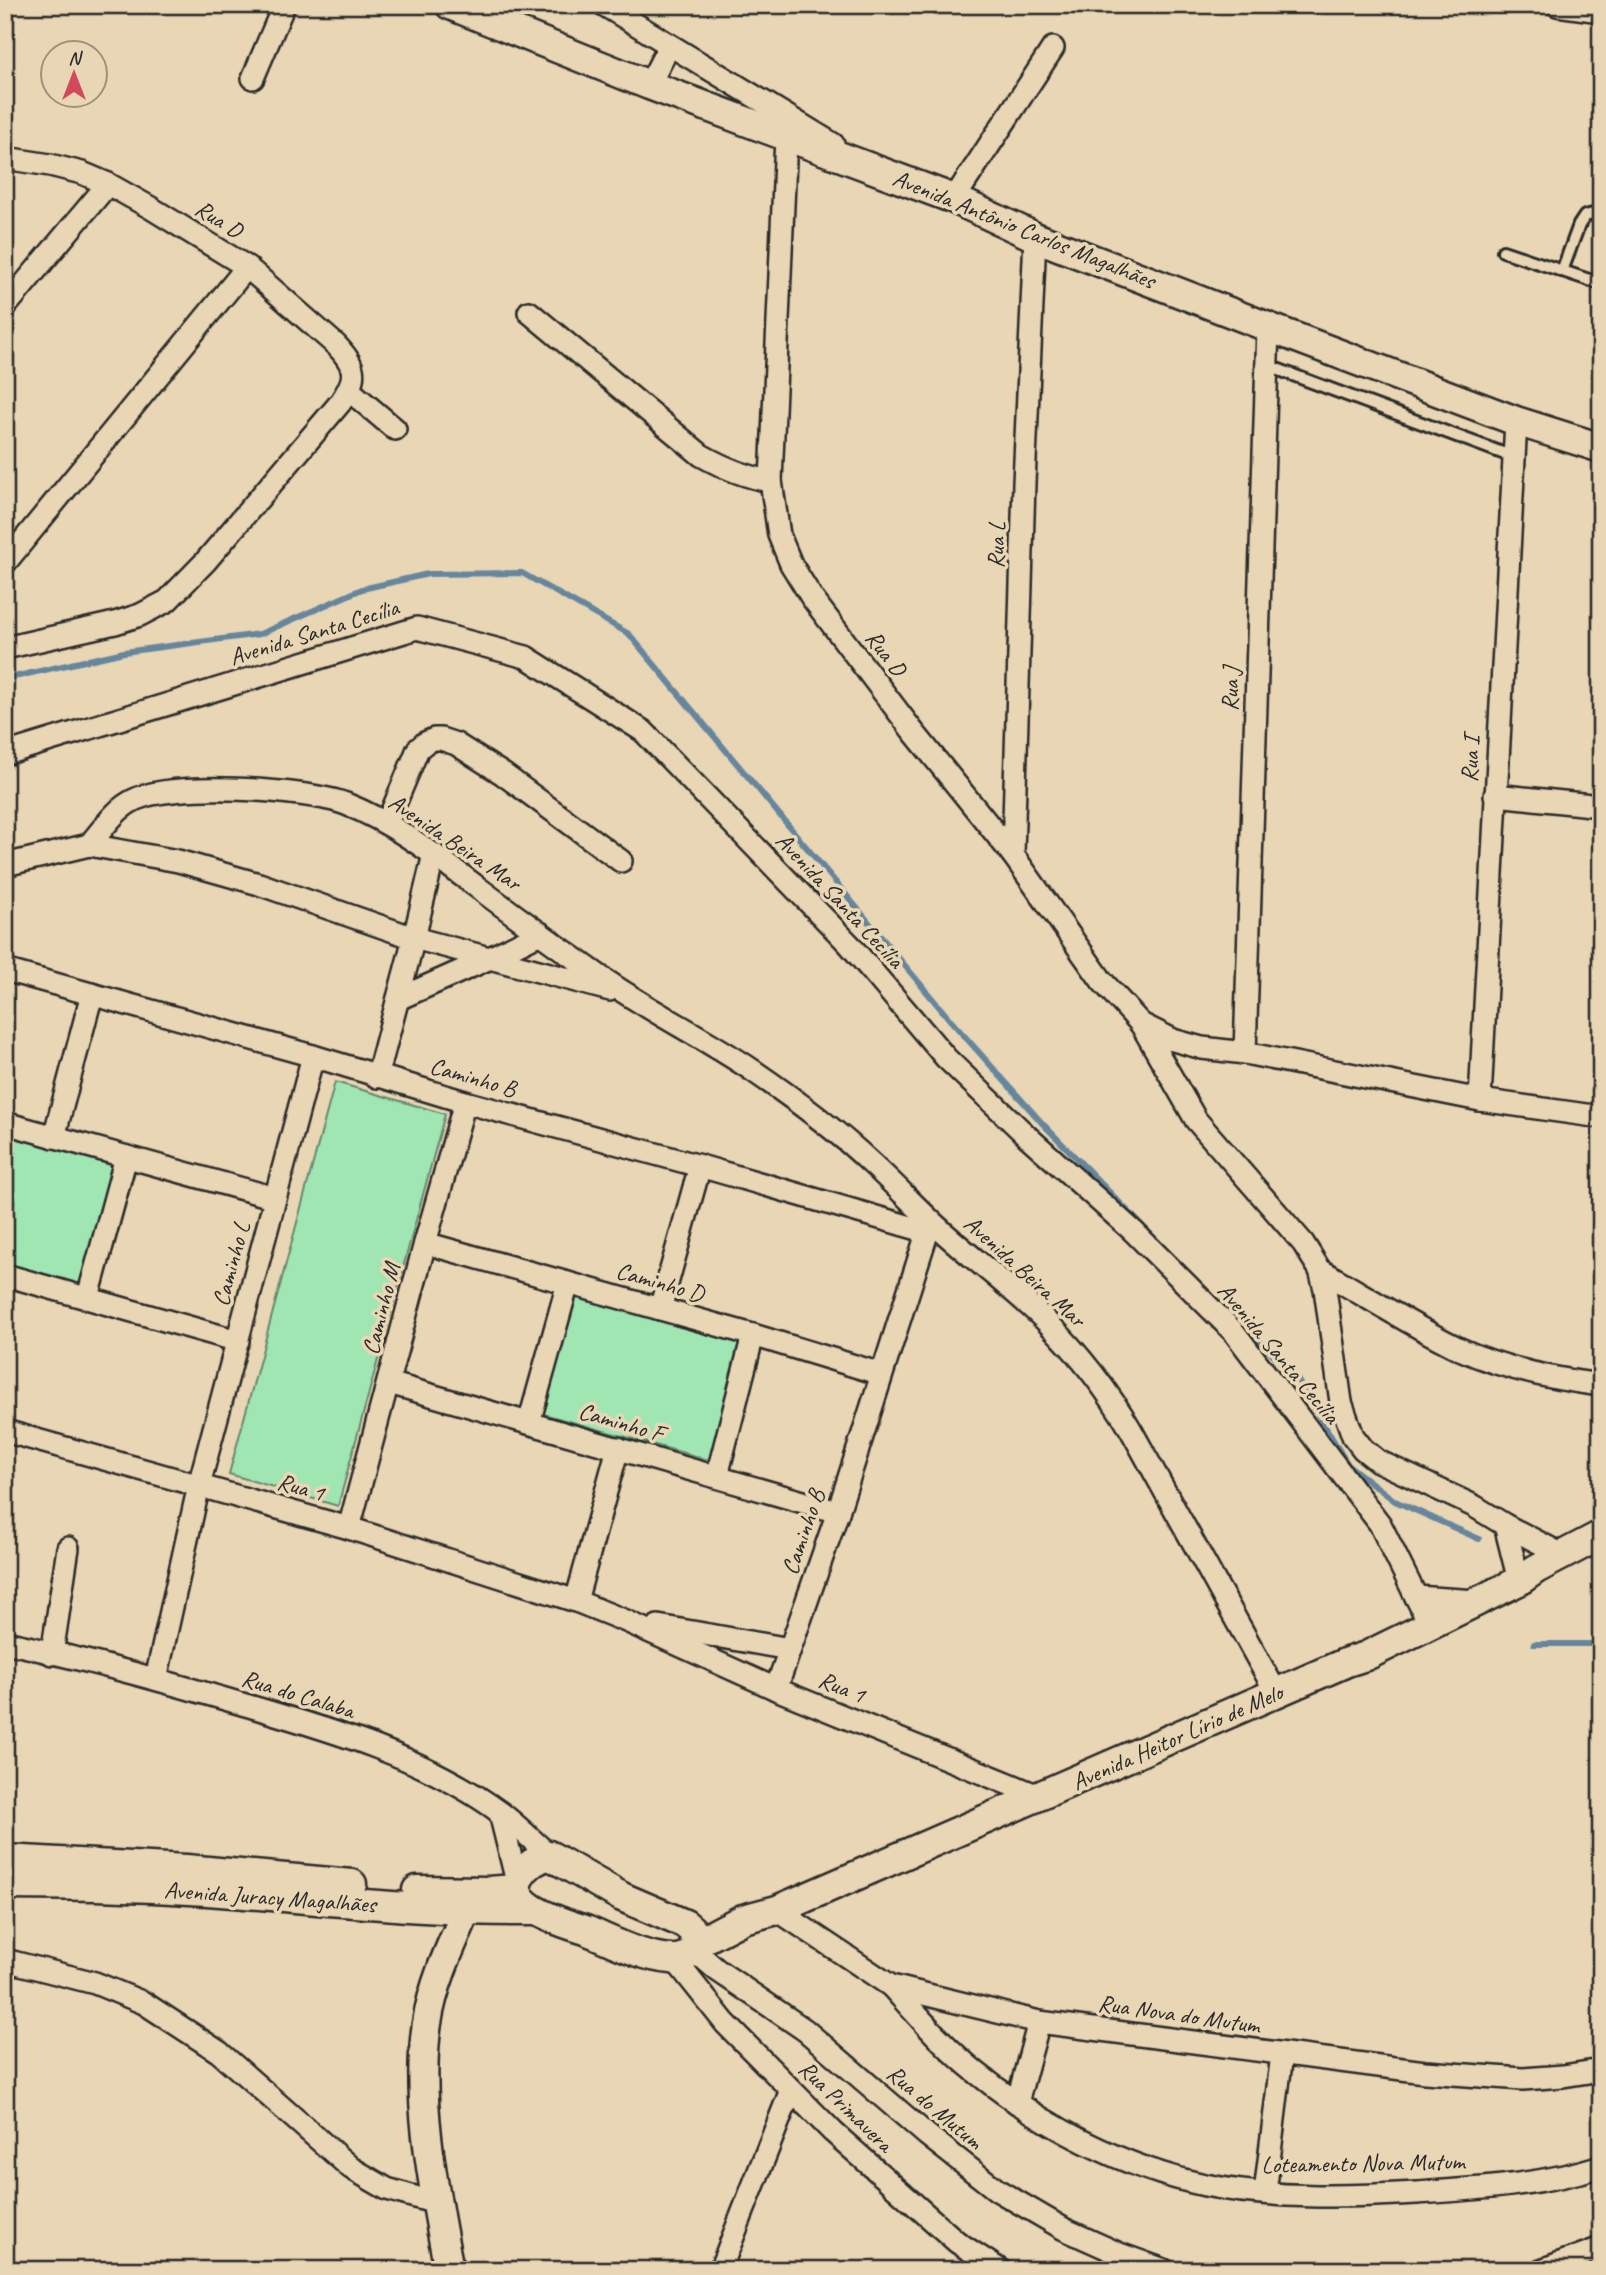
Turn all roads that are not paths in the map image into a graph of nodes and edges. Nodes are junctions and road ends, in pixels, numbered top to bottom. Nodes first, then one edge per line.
1 (284, 5) edge
2 (450, 5) edge
3 (604, 5) edge
4 (1557, 5) edge
5 (1601, 11) edge
6 (669, 46) junction
7 (1053, 48) dead end
8 (254, 78) dead end
9 (649, 85) junction
10 (786, 137) junction
11 (5, 158) edge
12 (872, 167) junction
13 (108, 184) junction
14 (954, 199) junction
15 (1601, 215) edge
16 (1035, 237) junction
17 (1503, 251) dead end
18 (247, 267) junction
19 (1562, 271) junction
20 (1601, 284) edge
21 (5, 307) edge
22 (529, 312) dead end
23 (1268, 327) junction
24 (1266, 365) junction
25 (344, 396) junction
26 (1516, 421) junction
27 (395, 429) dead end
28 (1601, 448) edge
29 (1513, 457) junction
30 (771, 481) junction
31 (5, 563) edge
32 (5, 648) edge
33 (5, 754) edge
34 (1495, 795) junction
35 (1601, 806) edge
36 (387, 823) junction
37 (89, 845) junction
38 (434, 854) junction
39 (1013, 855) junction
40 (621, 861) dead end
41 (5, 865) edge
42 (540, 933) junction
43 (414, 938) junction
44 (488, 959) junction
45 (5, 970) edge
46 (623, 993) junction
47 (92, 994) junction
48 (398, 999) junction
49 (1141, 1024) junction
50 (1245, 1054) junction
51 (313, 1056) junction
52 (377, 1077) junction
53 (1480, 1100) junction
54 (466, 1102) junction
55 (1601, 1117) edge
56 (5, 1124) edge
57 (54, 1137) junction
58 (126, 1157) junction
59 (699, 1166) junction
60 (275, 1198) junction
61 (930, 1226) junction
62 (425, 1243) junction
63 (1320, 1270) junction
64 (5, 1275) edge
65 (568, 1283) junction
66 (88, 1297) junction
67 (660, 1309) junction
68 (753, 1335) junction
69 (238, 1341) junction
70 (881, 1374) junction
71 (389, 1383) junction
72 (1601, 1385) edge
73 (529, 1423) junction
74 (5, 1431) edge
75 (618, 1448) junction
76 (717, 1476) junction
77 (199, 1485) junction
78 (838, 1512) junction
79 (1505, 1525) junction
80 (349, 1528) junction
81 (1601, 1535) edge
82 (68, 1548) dead end
83 (1561, 1555) junction
84 (1519, 1581) junction
85 (1416, 1597) junction
86 (576, 1601) junction
87 (1478, 1601) junction
88 (626, 1621) junction
89 (1430, 1625) junction
90 (5, 1642) edge
91 (790, 1649) junction
92 (52, 1654) junction
93 (156, 1679) junction
94 (776, 1689) junction
95 (1277, 1694) junction
96 (1041, 1797) junction
97 (500, 1813) junction
98 (549, 1855) junction
99 (5, 1859) edge
100 (5, 1885) edge
101 (517, 1885) junction
102 (777, 1910) junction
103 (535, 1911) junction
104 (466, 1912) junction
105 (672, 1916) junction
106 (743, 1919) junction
107 (689, 1951) junction
108 (5, 1960) edge
109 (717, 1970) junction
110 (694, 1984) junction
111 (891, 1986) junction
112 (1039, 2022) junction
113 (1282, 2054) junction
114 (1601, 2070) edge
115 (791, 2090) junction
116 (1017, 2102) junction
117 (1601, 2166) edge
118 (1265, 2193) junction
119 (436, 2203) junction
120 (1601, 2248) edge
121 (993, 2267) edge
122 (449, 2270) edge
123 (720, 2270) edge
124 (1164, 2270) edge
125 (1541, 2270) edge

1 - 8 street
2 - 9 main road, Avenida Antônio Carlos Magalhães
3 - 6 street
4 - 5 street
6 - 9 street
6 - 12 street
7 - 14 street
9 - 10 main road, Avenida Antônio Carlos Magalhães
10 - 12 main road, Avenida Antônio Carlos Magalhães
10 - 30 street, Rua D
11 - 13 street, Rua D
12 - 14 main road, Avenida Antônio Carlos Magalhães
13 - 18 street, Rua D
13 - 21 street
14 - 16 main road, Avenida Antônio Carlos Magalhães
15 - 19 lane
16 - 23 main road, Avenida Antônio Carlos Magalhães
16 - 39 street, Rua L
17 - 19 lane
18 - 25 street, Rua D
18 - 31 street
19 - 20 lane
22 - 30 street
23 - 24 street, Rua J
23 - 26 main road, Avenida Antônio Carlos Magalhães
24 - 29 lane
24 - 50 street, Rua J
25 - 27 street
25 - 32 street
26 - 28 main road, Avenida Antônio Carlos Magalhães
26 - 29 street, Rua I
29 - 34 street, Rua I
30 - 39 street, Rua D
33 - 85 street, Avenida Santa Cecília
34 - 35 street
34 - 53 street, Rua I
36 - 37 street, Avenida Beira Mar
36 - 38 street, Avenida Beira Mar
36 - 40 street
37 - 41 street, Avenida Beira Mar
37 - 43 street, Avenida Beira Mar
38 - 42 street, Avenida Beira Mar
38 - 43 street
39 - 49 street, Rua D
42 - 44 street
42 - 46 street, Avenida Beira Mar
43 - 44 street, Avenida Beira Mar
43 - 48 street
44 - 46 street, Avenida Beira Mar
44 - 48 street
45 - 47 street, Caminho B
46 - 61 street, Avenida Beira Mar
47 - 51 street, Caminho B
47 - 57 street
48 - 52 street
49 - 50 street, Rua D
49 - 63 street
50 - 53 street, Rua D
51 - 52 street, Caminho B
51 - 60 street, Caminho L
52 - 54 street, Caminho B
53 - 55 street, Rua D
54 - 59 street, Caminho B
54 - 62 street, Caminho M
56 - 57 street
57 - 58 street
58 - 60 street
58 - 66 street
59 - 61 street, Caminho B
59 - 67 street
60 - 69 street, Caminho L
61 - 70 street, Caminho B
61 - 95 street, Avenida Beira Mar
62 - 65 street, Caminho D
62 - 71 street, Caminho M
63 - 72 street
63 - 79 street
64 - 66 street
65 - 67 street, Caminho D
65 - 73 street
66 - 69 street
67 - 68 street, Caminho D
68 - 70 street, Caminho D
68 - 76 street
69 - 77 street, Caminho L
70 - 78 street, Caminho B
71 - 73 street, Caminho F
71 - 80 street, Caminho M
73 - 75 street, Caminho F
74 - 77 street, Rua 1
75 - 76 street, Caminho F
75 - 86 street
76 - 78 street, Caminho F
77 - 80 street, Rua 1
77 - 93 street, Caminho L
78 - 91 street, Caminho B
79 - 83 street
79 - 84 street
80 - 86 street, Rua 1
81 - 83 main road, Avenida Heitor Lírio de Melo
82 - 92 street
83 - 84 main road, Avenida Heitor Lírio de Melo
84 - 87 main road, Avenida Heitor Lírio de Melo
85 - 87 street
85 - 89 street, Avenida Santa Cecília
86 - 88 street, Rua 1
87 - 89 main road, Avenida Heitor Lírio de Melo
88 - 91 street, Rua 1
88 - 94 street, Rua 1
89 - 95 main road, Avenida Heitor Lírio de Melo
90 - 92 street, Rua do Calaba
91 - 94 street, Caminho B
92 - 93 street, Rua do Calaba
93 - 97 street, Rua do Calaba
94 - 96 street, Rua 1
95 - 96 main road, Avenida Heitor Lírio de Melo
96 - 102 main road, Avenida Heitor Lírio de Melo
97 - 98 street, Rua do Calaba
97 - 101 street
98 - 101 main road
98 - 105 main road
99 - 101 main road, Avenida Juracy Magalhães
100 - 104 main road, Avenida Juracy Magalhães
101 - 103 main road
102 - 106 main road, Avenida Heitor Lírio de Melo
102 - 111 street, Rua Nova do Mutum
103 - 104 main road, Avenida Juracy Magalhães
103 - 107 main road
104 - 119 main road
105 - 106 main road, Avenida Heitor Lírio de Melo
105 - 107 main road
106 - 107 main road, Avenida Heitor Lírio de Melo
107 - 109 street, Rua do Mutum
107 - 110 street, Rua Primavera
108 - 119 street
109 - 110 street
109 - 124 street, Rua do Mutum
110 - 115 street, Rua Primavera
111 - 112 street, Rua Nova do Mutum
111 - 116 street, Loteamento Nova Mutum
112 - 113 street, Rua Nova do Mutum
112 - 116 street
113 - 114 street, Rua Nova do Mutum
113 - 118 street
115 - 121 street, Rua Primavera
115 - 123 street
116 - 118 street, Loteamento Nova Mutum
117 - 118 street, Loteamento Nova Mutum
119 - 122 main road
120 - 125 street

